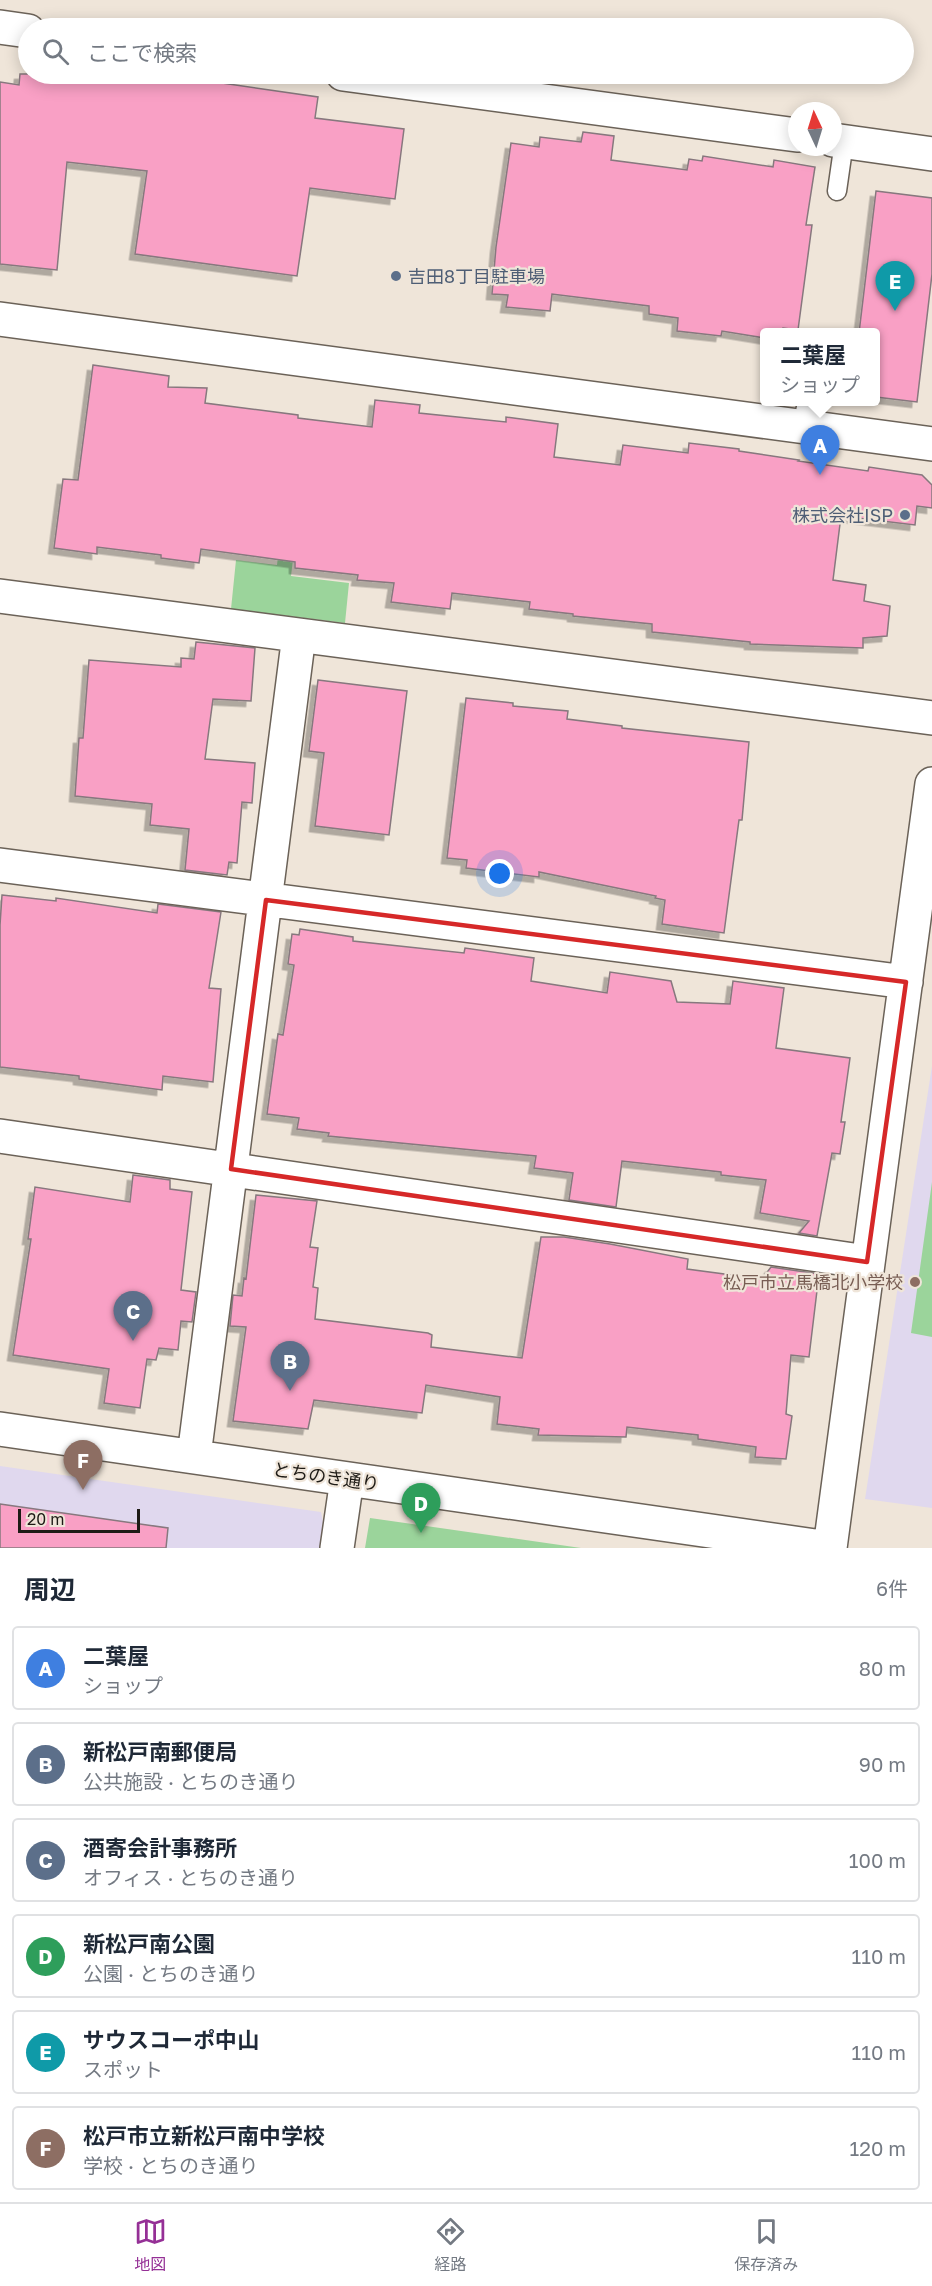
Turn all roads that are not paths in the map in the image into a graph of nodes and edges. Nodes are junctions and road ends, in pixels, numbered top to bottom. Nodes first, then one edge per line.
1 (0, 27) edge
2 (18, 30) edge
3 (417, 84) edge
4 (788, 134) edge
5 (842, 142) edge
6 (932, 154) edge
7 (838, 156) edge
8 (837, 191) dead end
9 (0, 319) edge
10 (805, 414) edge
11 (932, 444) edge
12 (0, 596) edge
13 (299, 635) junction
14 (932, 718) edge
15 (932, 784) edge
16 (0, 865) edge
17 (266, 900) junction
18 (906, 982) junction
19 (0, 1136) edge
20 (231, 1169) junction
21 (867, 1262) junction
22 (0, 1429) edge
23 (194, 1456) junction
24 (347, 1479) junction
25 (337, 1548) edge
26 (830, 1548) edge

1 - 2 street
3 - 4 street
5 - 6 street
7 - 8 lane
9 - 10 street
10 - 11 street
12 - 13 street
13 - 14 street
13 - 17 street
15 - 18 street
16 - 17 street
17 - 18 street
17 - 20 street
18 - 21 street
19 - 20 street
20 - 21 street
20 - 23 street
21 - 26 street
22 - 23 street, とちのき通り
23 - 24 street, とちのき通り
24 - 25 street
24 - 26 street, とちのき通り

